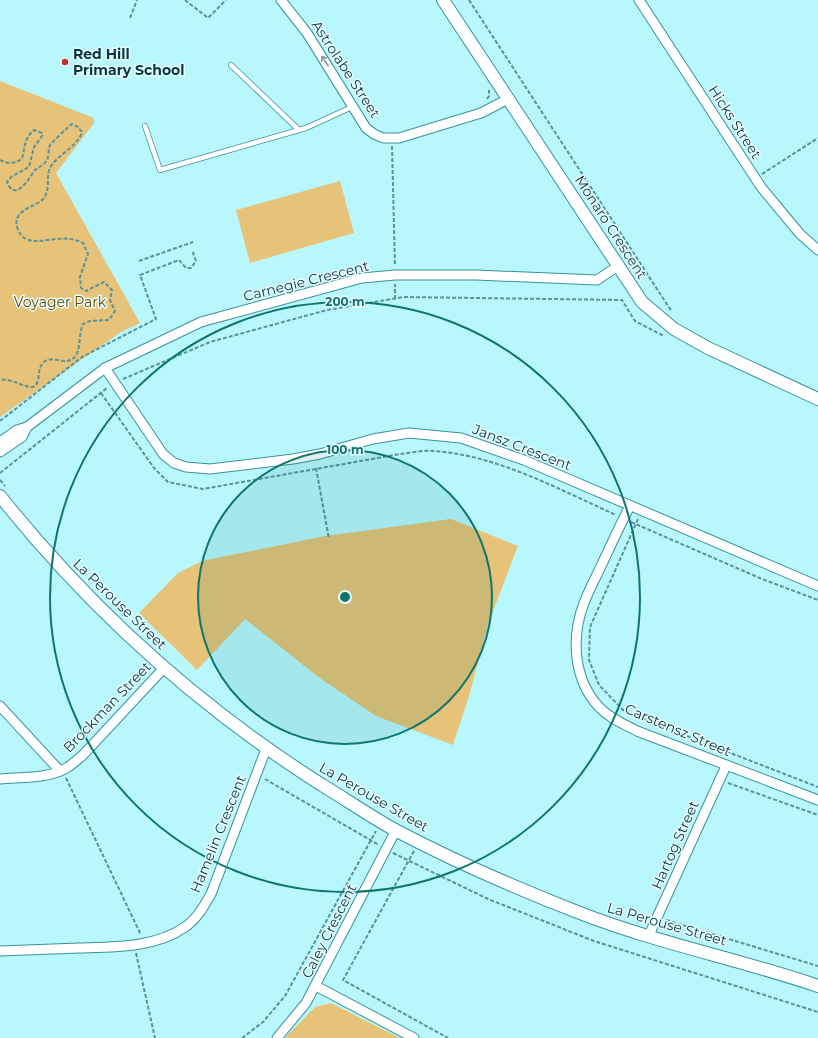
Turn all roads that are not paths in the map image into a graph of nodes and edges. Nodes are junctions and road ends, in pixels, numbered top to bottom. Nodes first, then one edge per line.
1 (281, 0) edge
2 (443, 0) edge
3 (639, 0) edge
4 (231, 65) dead end
5 (508, 99) junction
6 (352, 107) junction
7 (145, 126) dead end
8 (299, 130) junction
9 (818, 250) edge
10 (618, 266) junction
11 (105, 368) junction
12 (818, 399) edge
13 (27, 427) junction
14 (0, 442) edge
15 (0, 452) edge
16 (4, 493) edge
17 (630, 506) junction
18 (818, 586) edge
19 (164, 668) junction
20 (0, 706) edge
21 (266, 749) junction
22 (726, 766) junction
23 (61, 770) junction
24 (0, 779) edge
25 (818, 800) edge
26 (396, 830) junction
27 (649, 935) junction
28 (0, 951) edge
29 (316, 986) junction
30 (818, 986) edge
31 (277, 1038) edge
32 (414, 1038) edge

6 -> 1 street, Astrolabe Street
2 - 5 street, Monaro Crescent
3 - 9 street, Hicks Street
4 - 8 lane
5 - 6 street, Astrolabe Street
5 - 10 street, Monaro Crescent
6 - 8 lane
7 - 8 lane
10 - 11 street, Carnegie Crescent
10 - 12 street, Monaro Crescent
11 - 13 street, Carnegie Crescent
11 - 17 street, Jansz Crescent
13 - 14 street, Carnegie Crescent
13 - 15 street, Carnegie Crescent
16 - 19 street, La Perouse Street
17 - 18 street, Jansz Crescent
17 - 22 street, Carstensz Street
19 - 21 street, La Perouse Street
19 - 23 street, Brockman Street
20 - 23 street
21 - 26 street, La Perouse Street
21 - 28 street, Hamelin Crescent
22 - 25 street, Carstensz Street
22 - 27 street, Hartog Street
23 - 24 street, Brockman Street
26 - 27 street, La Perouse Street
26 - 29 street, Caley Crescent
27 - 30 street, La Perouse Street
29 - 31 street, Caley Crescent
29 - 32 street

